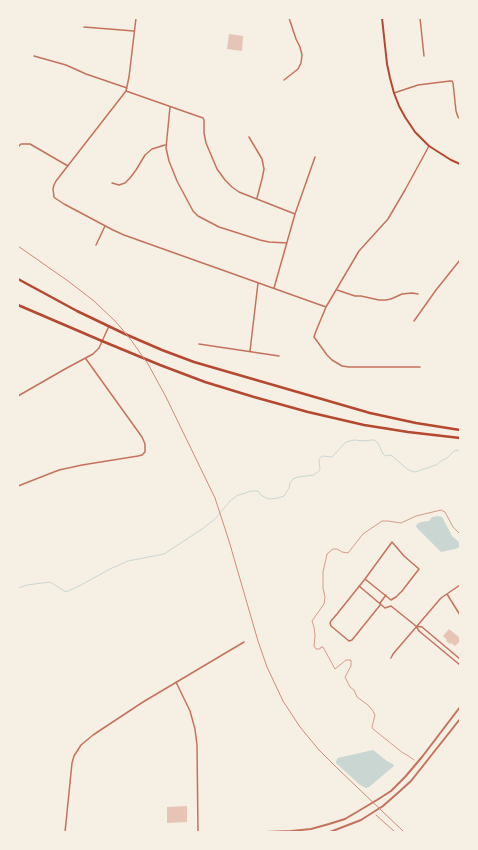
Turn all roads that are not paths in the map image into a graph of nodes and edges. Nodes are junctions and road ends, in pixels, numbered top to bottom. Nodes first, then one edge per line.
1 (136, 18) edge
2 (289, 18) edge
3 (382, 18) edge
4 (420, 18) edge
5 (84, 27) dead end
6 (134, 31) junction
7 (34, 56) dead end
8 (424, 56) dead end
9 (284, 80) dead end
10 (127, 88) junction
11 (126, 91) junction
12 (394, 93) junction
13 (170, 107) junction
14 (460, 119) edge
15 (249, 136) dead end
16 (166, 146) junction
17 (429, 146) junction
18 (18, 147) edge
19 (315, 157) dead end
20 (460, 164) edge
21 (68, 166) junction
22 (112, 183) dead end
23 (256, 198) junction
24 (295, 214) junction
25 (106, 226) junction
26 (287, 243) junction
27 (96, 245) dead end
28 (460, 260) edge
29 (18, 279) edge
30 (258, 282) junction
31 (274, 288) junction
32 (337, 290) junction
33 (418, 294) dead end
34 (18, 305) edge
35 (326, 307) junction
36 (414, 321) dead end
37 (109, 326) junction
38 (102, 341) junction
39 (199, 344) dead end
40 (250, 351) junction
41 (279, 356) dead end
42 (86, 359) junction
43 (420, 368) dead end
44 (18, 396) edge
45 (460, 430) edge
46 (460, 438) edge
47 (18, 486) edge
48 (365, 579) junction
49 (460, 585) edge
50 (359, 586) junction
51 (447, 594) junction
52 (386, 595) junction
53 (380, 604) junction
54 (460, 615) edge
55 (416, 626) junction
56 (244, 642) dead end
57 (443, 645) junction
58 (441, 649) junction
59 (391, 658) dead end
60 (460, 659) edge
61 (460, 665) edge
62 (176, 682) junction
63 (460, 707) edge
64 (460, 719) edge
65 (66, 832) edge
66 (198, 832) edge
67 (265, 832) edge
68 (330, 832) edge

1 - 6 street
2 - 9 street
3 - 12 main road
4 - 8 street
5 - 6 street
6 - 10 street
7 - 10 street
10 - 11 street
11 - 13 street
11 - 21 street
12 - 14 street
12 - 17 main road
13 - 16 street
13 - 23 street
15 - 23 street
16 - 22 street
16 - 26 street
17 - 20 main road
17 - 32 street
18 - 21 street
19 - 24 street
21 - 25 street
23 - 24 street
24 - 26 street
25 - 27 street
25 - 30 street
26 - 31 street
28 - 36 street
29 - 37 highway
30 - 31 street
30 - 40 street
31 - 35 street
32 - 33 street
32 - 35 street
34 - 38 highway
35 - 43 street
37 - 38 street
37 - 45 highway
38 - 42 street
38 - 46 highway
39 - 40 street
40 - 41 street
42 - 44 street
42 - 47 street
48 - 50 street
48 - 52 street
48 - 52 street
49 - 51 street
50 - 53 street
50 - 53 street
51 - 54 street
51 - 55 street
52 - 53 street
53 - 55 street
55 - 57 street
55 - 58 street
55 - 59 street
56 - 62 street
57 - 58 street
57 - 60 street
58 - 61 street
62 - 65 street
62 - 66 street
63 - 67 street
64 - 68 street

